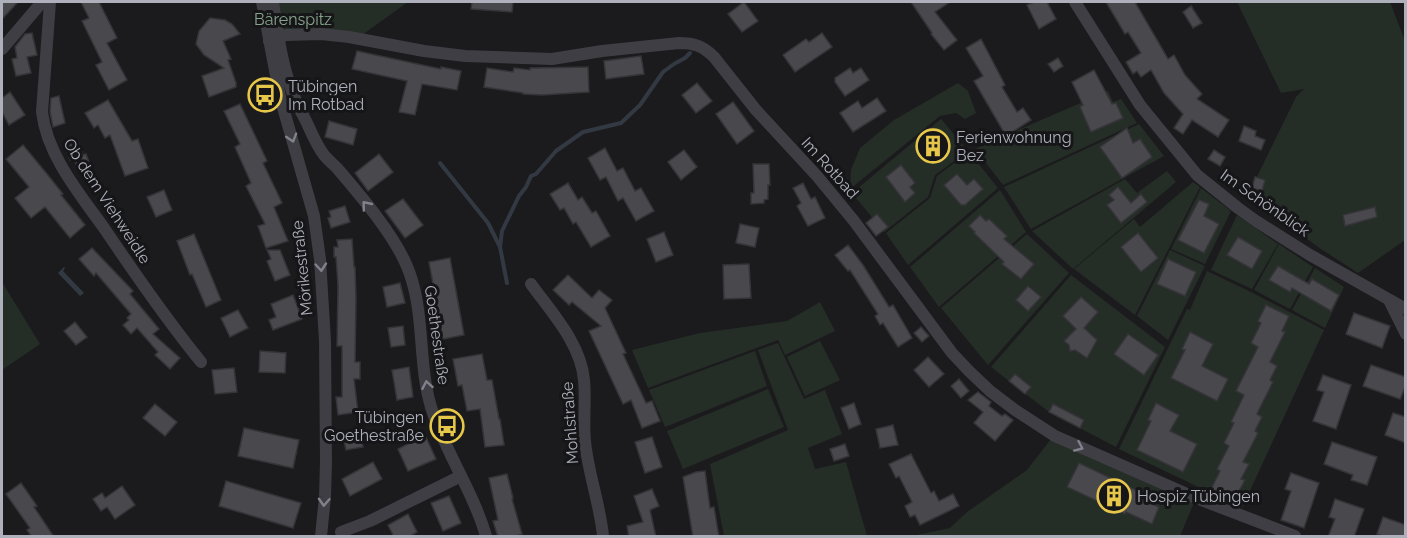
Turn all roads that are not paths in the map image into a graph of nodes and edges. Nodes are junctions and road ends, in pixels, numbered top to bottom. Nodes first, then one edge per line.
1 (42, 2) edge
2 (50, 2) edge
3 (262, 2) edge
4 (273, 2) edge
5 (1075, 2) edge
6 (274, 39) junction
7 (2, 49) edge
8 (324, 155) junction
9 (301, 168) junction
10 (531, 284) dead end
11 (1389, 300) junction
12 (1406, 309) edge
13 (1406, 334) edge
14 (201, 362) dead end
15 (461, 476) junction
16 (341, 532) dead end
17 (321, 537) edge
18 (486, 537) edge
19 (603, 537) edge
20 (1295, 537) edge

1 - 7 street
2 - 14 street, Ob dem Viehweidle
3 - 6 street, Mörikestraße
4 - 6 street, Mörikestraße
5 - 11 street, Im Schönblick
6 - 8 street, Goethestraße
6 -> 9 street, Mörikestraße
6 -> 20 street, Im Rotbad
8 - 9 street
15 -> 8 street, Goethestraße
9 -> 17 street, Mörikestraße
10 - 19 street, Mohlstraße
11 - 12 street, Im Schönblick
11 - 13 street
15 - 16 street
15 - 18 street, Goethestraße

